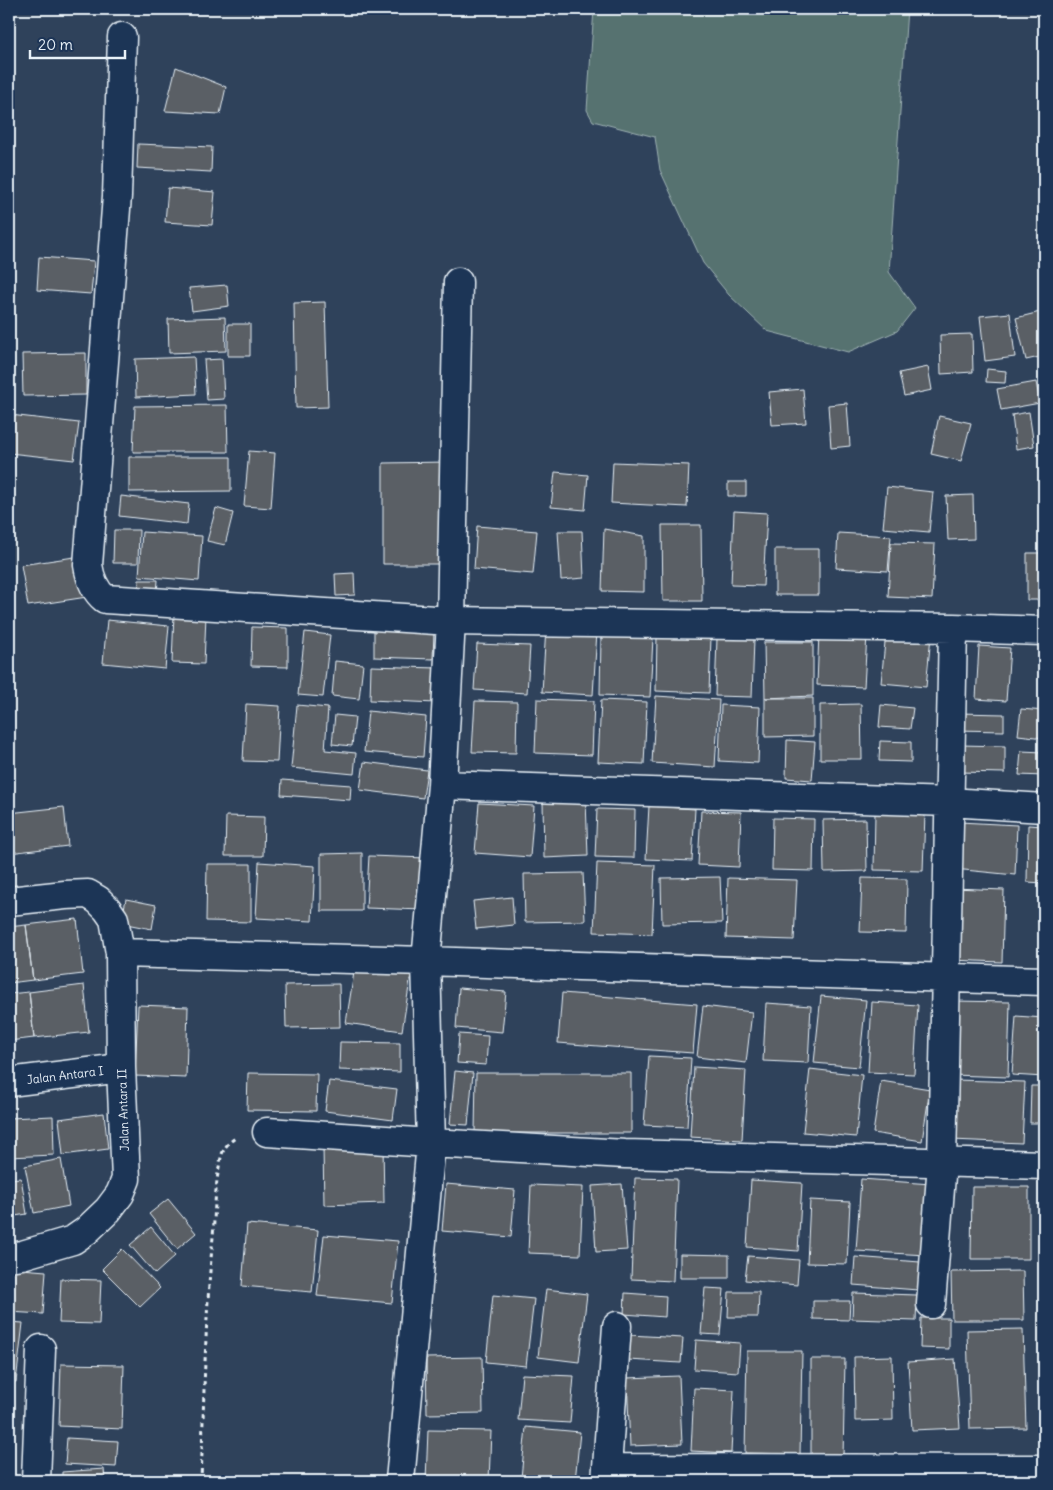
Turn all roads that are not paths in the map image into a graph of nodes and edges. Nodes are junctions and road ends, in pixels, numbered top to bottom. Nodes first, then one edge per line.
1 (122, 37) dead end
2 (458, 282) dead end
3 (451, 622) junction
4 (954, 628) junction
5 (1044, 632) edge
6 (442, 785) junction
7 (949, 802) junction
8 (1044, 808) edge
9 (9, 901) edge
10 (120, 953) junction
11 (426, 961) junction
12 (946, 978) junction
13 (1044, 981) edge
14 (121, 1068) junction
15 (9, 1082) edge
16 (267, 1132) road end
17 (431, 1143) junction
18 (942, 1163) junction
19 (1044, 1165) edge
20 (9, 1257) edge
21 (931, 1304) dead end
22 (617, 1326) dead end
23 (40, 1349) dead end
24 (1044, 1469) edge
25 (607, 1475) edge
26 (36, 1481) edge
27 (400, 1481) edge

1 - 3 street
2 - 3 street
3 - 4 street
3 - 6 street
4 - 5 street
4 - 7 street
6 - 7 street
6 - 11 street
7 - 8 street
7 - 12 street
9 - 10 street, Jalan Antara II
10 - 11 street
10 - 14 street, Jalan Antara II
11 - 12 street
11 - 17 street
12 - 13 street
12 - 18 street
14 - 15 street, Jalan Antara I
14 - 20 street, Jalan Antara II
16 - 17 street
17 - 18 street
17 - 27 street
18 - 19 street
18 - 21 street
22 - 25 street
23 - 26 street
24 - 25 street

